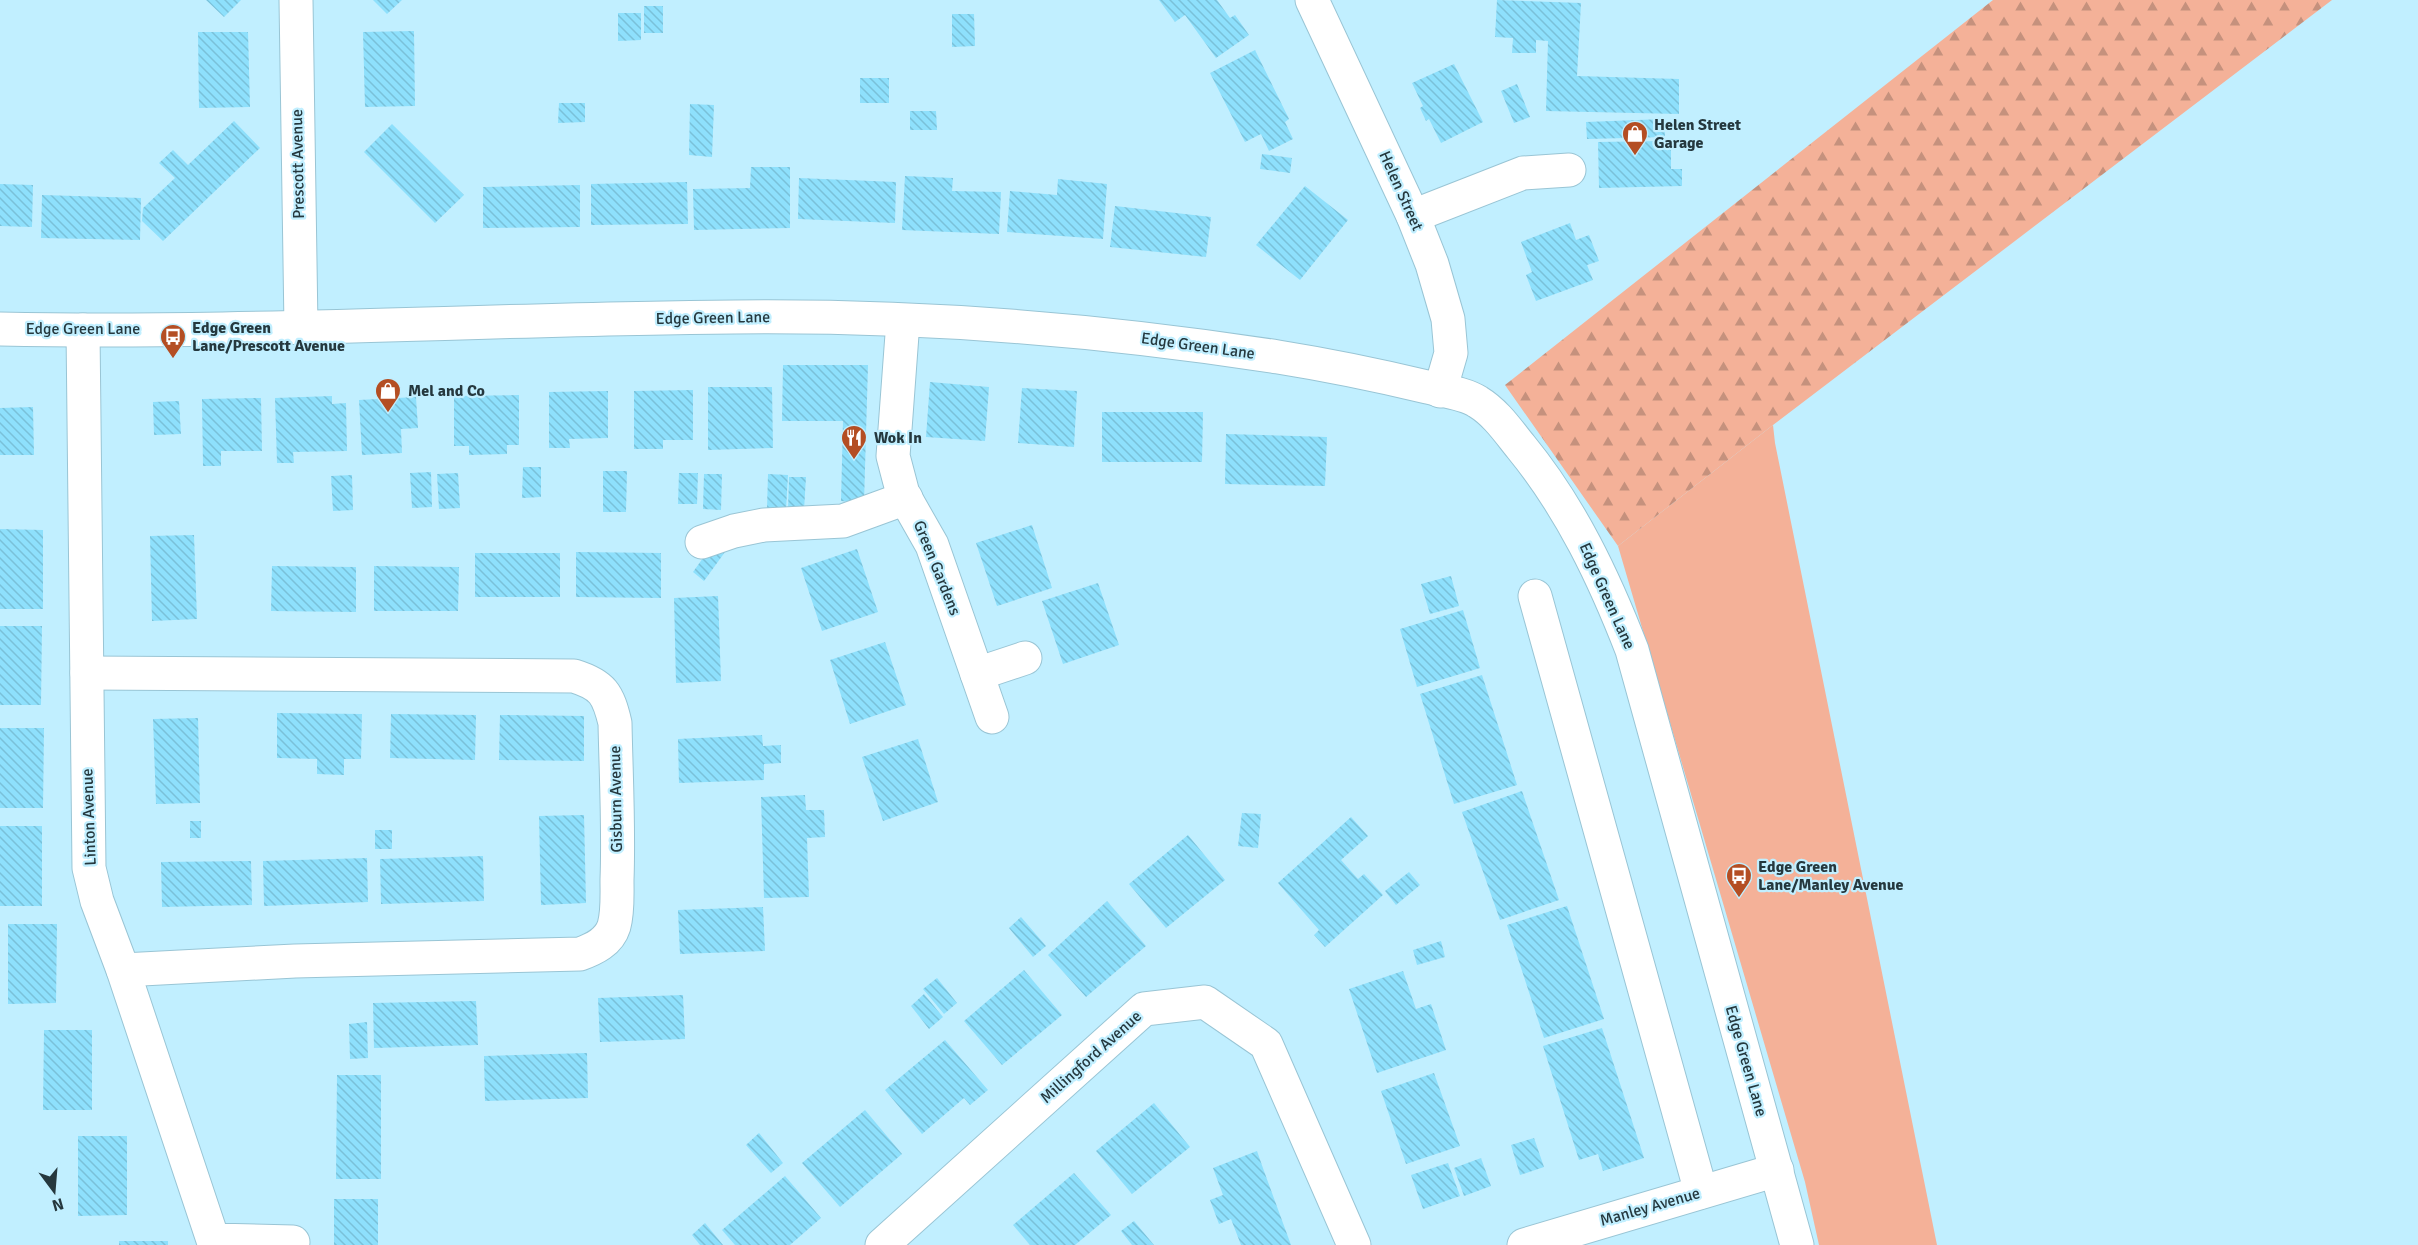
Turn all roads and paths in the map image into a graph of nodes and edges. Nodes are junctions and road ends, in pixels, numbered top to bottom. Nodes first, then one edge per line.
1 (296, 0) edge
2 (1312, 0) edge
3 (1569, 170) dead end
4 (1413, 216) junction
5 (903, 321) junction
6 (301, 327) junction
7 (0, 329) edge
8 (83, 330) junction
9 (1440, 391) junction
10 (906, 498) junction
11 (702, 542) dead end
12 (1535, 596) dead end
13 (1025, 658) dead end
14 (87, 673) junction
15 (977, 675) junction
16 (992, 717) dead end
17 (123, 970) junction
18 (1777, 1170) junction
19 (1701, 1192) junction
20 (293, 1242) dead end
21 (882, 1245) edge
22 (1354, 1245) edge
23 (1524, 1245) edge
24 (1797, 1245) edge

1 - 6 street, Prescott Avenue
2 - 4 street, Helen Street
3 - 4 street
4 - 9 street, Helen Street
5 - 6 street, Edge Green Lane
5 - 9 street, Edge Green Lane
5 - 10 street, Green Gardens
6 - 8 street, Edge Green Lane
7 - 8 street, Edge Green Lane
8 - 14 street, Linton Avenue
9 - 18 street, Edge Green Lane
10 - 11 street
10 - 15 street, Green Gardens
12 - 19 street
13 - 15 street
14 - 17 street, Linton Avenue
14 - 17 street, Gisburn Avenue
15 - 16 street, Green Gardens
17 - 20 street, Linton Avenue
18 - 19 street, Manley Avenue
18 - 24 street, Edge Green Lane
19 - 23 street, Manley Avenue
21 - 22 street, Millingford Avenue

